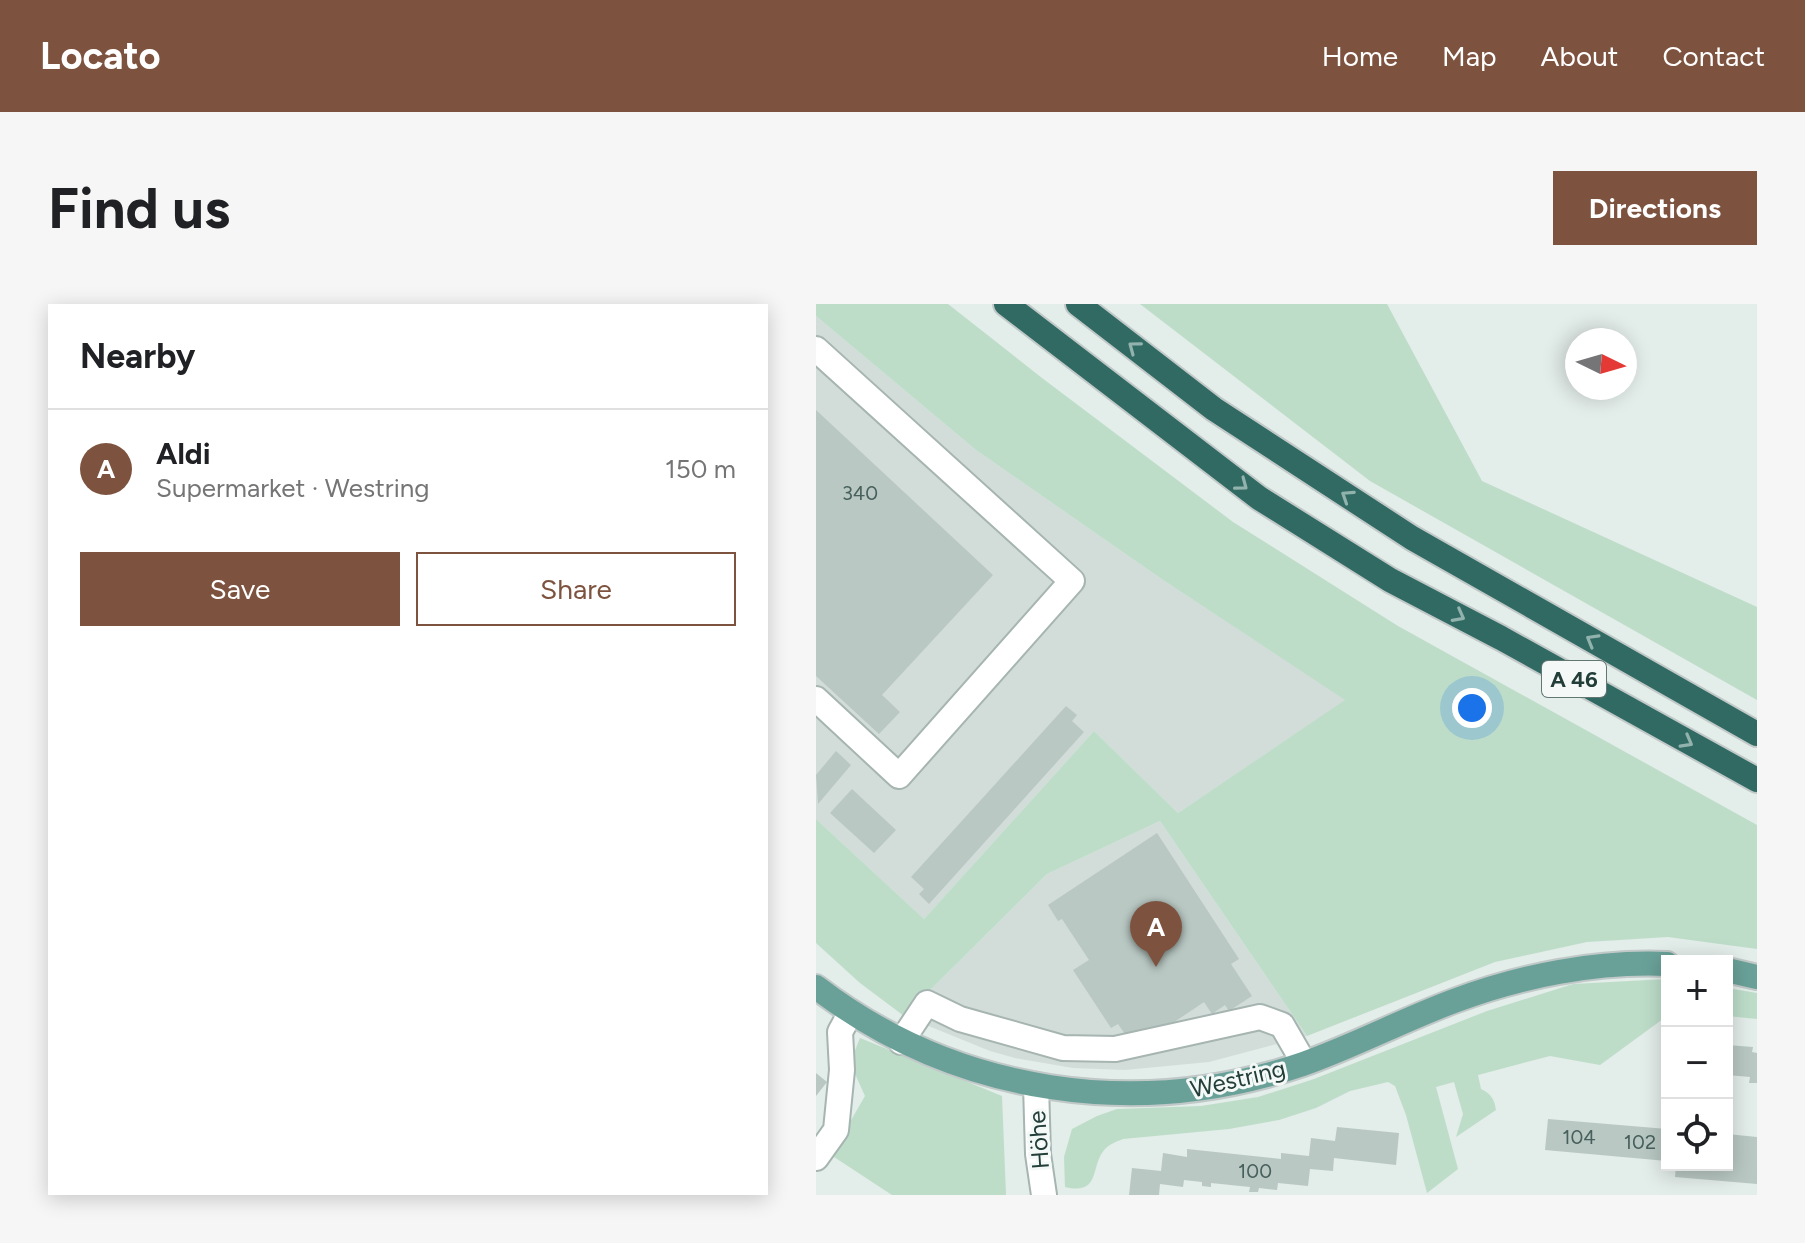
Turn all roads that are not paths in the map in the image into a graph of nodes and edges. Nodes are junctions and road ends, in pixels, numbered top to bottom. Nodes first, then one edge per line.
1 (1006, 304) edge
2 (1078, 304) edge
3 (816, 349) edge
4 (816, 699) edge
5 (1757, 734) edge
6 (1757, 780) edge
7 (1661, 964) edge
8 (1733, 971) edge
9 (1757, 977) edge
10 (816, 987) edge
11 (851, 1012) junction
12 (901, 1042) junction
13 (1304, 1063) junction
14 (1036, 1085) junction
15 (816, 1158) edge
16 (1044, 1195) edge

1 -> 6 highway, A 46
5 -> 2 highway, A 46
3 - 4 street
7 - 13 main road, Westring
8 - 9 main road
10 - 11 main road, Westring
11 - 12 main road, Westring
11 - 15 street
12 - 13 street
12 - 14 main road, Westring
13 - 14 main road, Westring
14 - 16 street, Höhe

